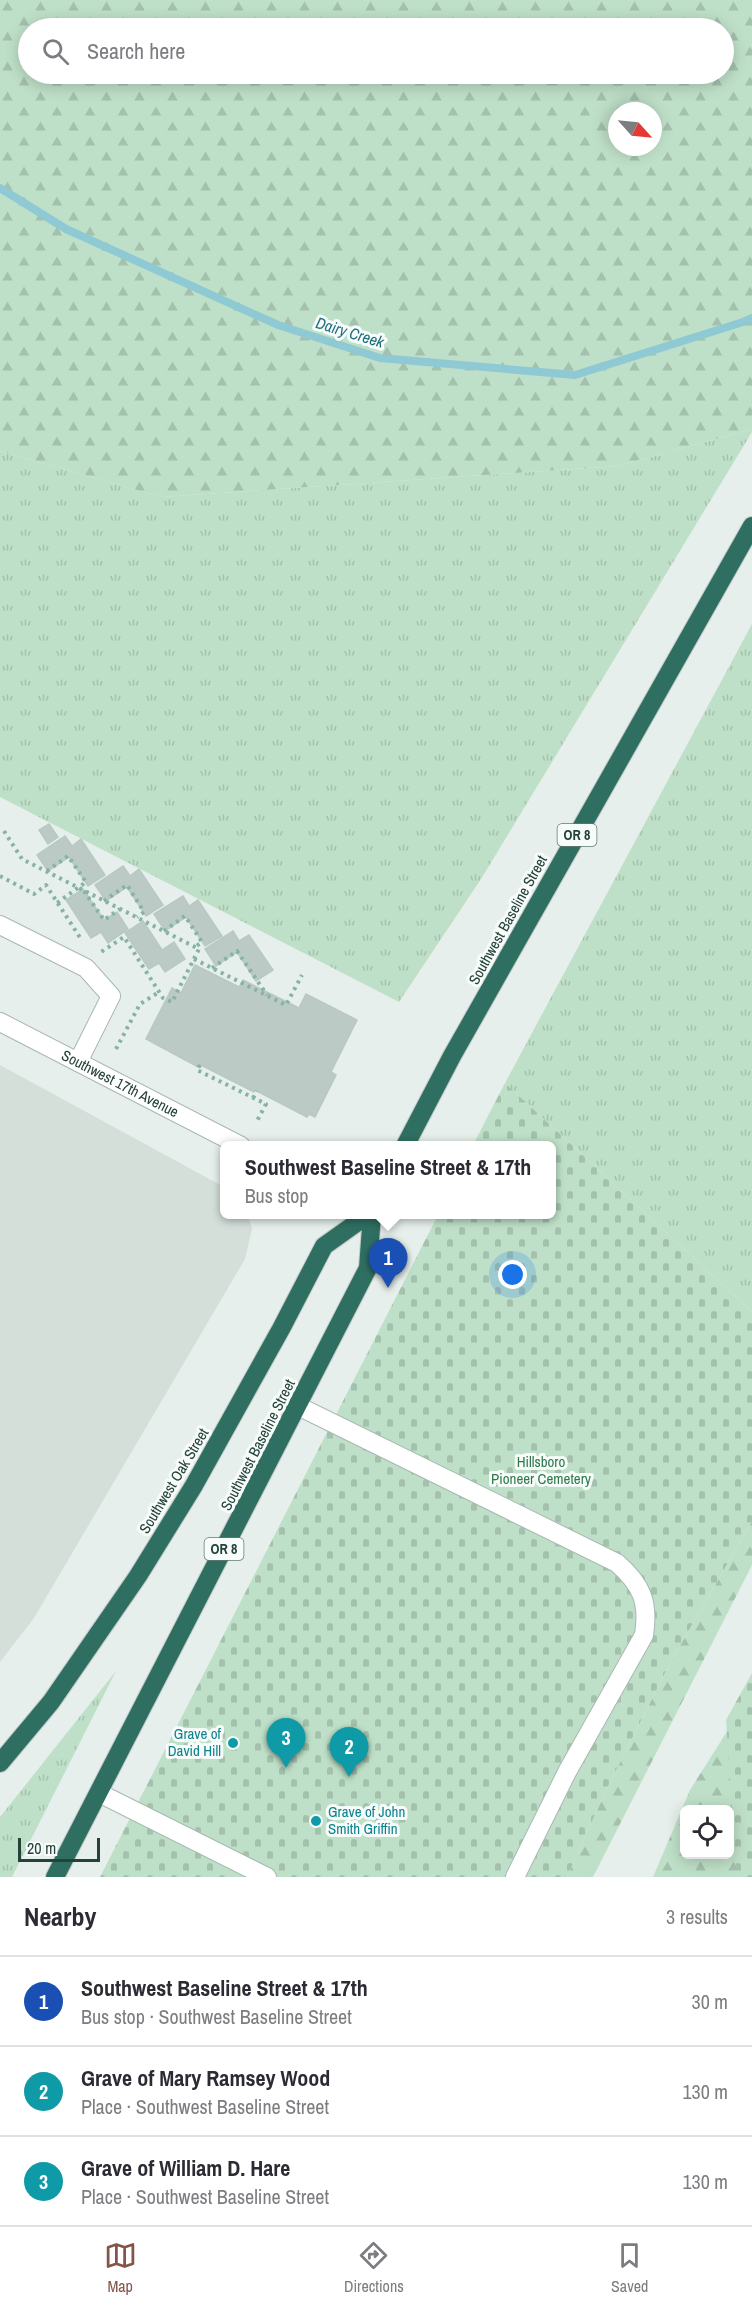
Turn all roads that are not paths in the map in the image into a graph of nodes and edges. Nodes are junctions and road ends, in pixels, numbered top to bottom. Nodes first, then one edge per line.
1 (752, 526) edge
2 (0, 925) edge
3 (0, 1022) edge
4 (78, 1062) junction
5 (231, 1141) edge
6 (408, 1141) edge
7 (365, 1219) edge
8 (371, 1219) edge
9 (298, 1406) junction
10 (0, 1763) edge
11 (99, 1792) junction
12 (55, 1877) edge
13 (267, 1877) edge
14 (515, 1877) edge

1 - 6 highway, Southwest Baseline Street / OR 8
2 - 4 street
3 - 4 street, Southwest 17th Avenue
4 - 5 street, Southwest 17th Avenue
7 - 10 highway, Southwest Oak Street / OR 8
8 - 9 highway, Southwest Baseline Street / OR 8
9 - 11 highway, Southwest Baseline Street / OR 8
9 - 14 street
11 - 12 highway, Southwest Baseline Street / OR 8
11 - 13 street

